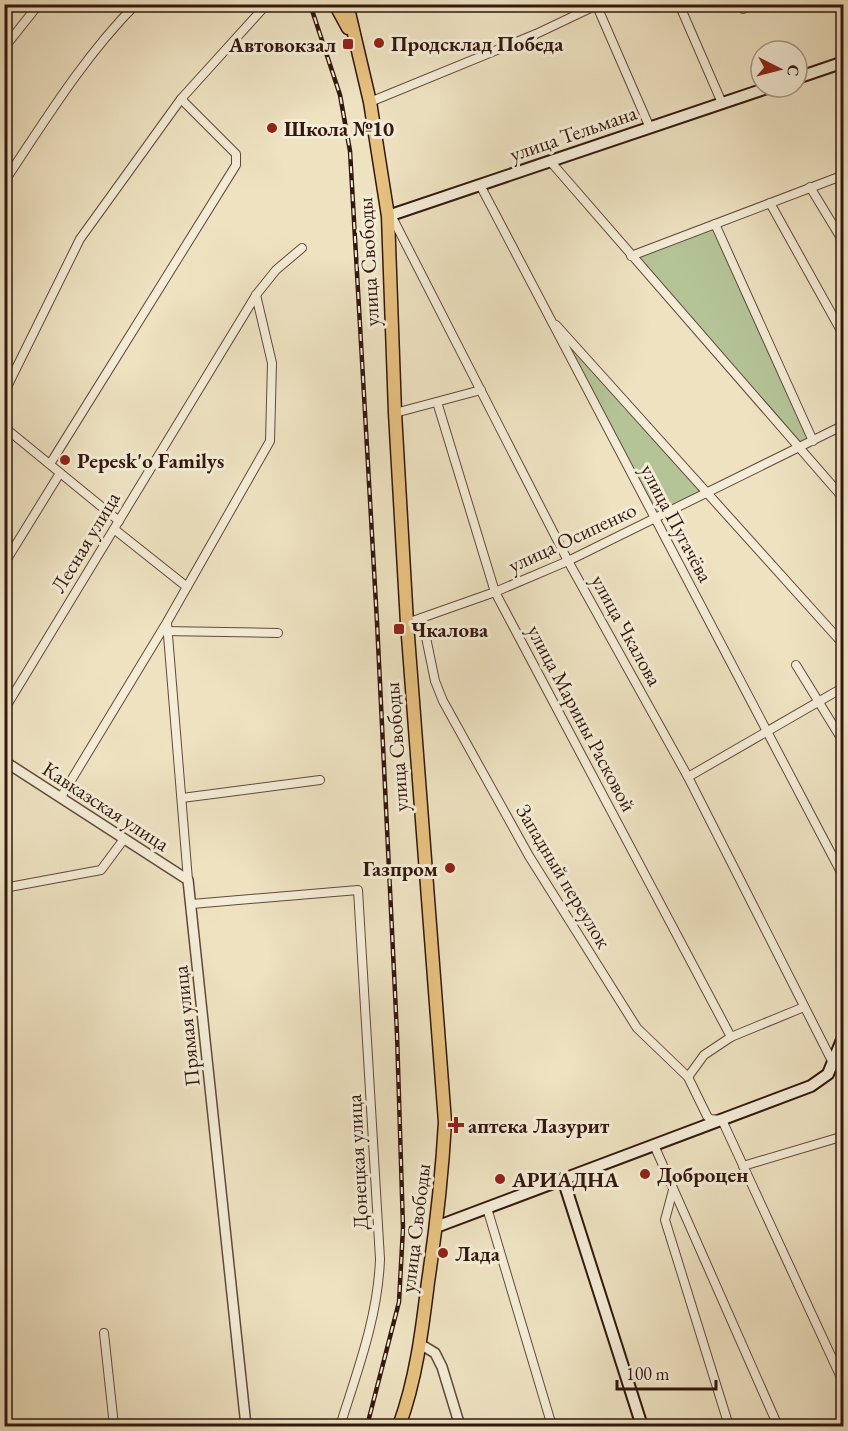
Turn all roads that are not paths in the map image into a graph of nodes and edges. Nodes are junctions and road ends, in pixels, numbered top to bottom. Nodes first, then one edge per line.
1 (39, 4) edge
2 (136, 4) edge
3 (267, 4) edge
4 (335, 4) edge
5 (347, 4) edge
6 (679, 4) edge
7 (752, 4) edge
8 (597, 5) edge
9 (743, 9) dead end
10 (4, 48) edge
11 (358, 54) junction
12 (843, 62) edge
13 (809, 74) edge
14 (749, 94) edge
15 (181, 99) junction
16 (370, 102) junction
17 (722, 103) junction
18 (650, 128) junction
19 (550, 161) junction
20 (843, 175) edge
21 (4, 182) edge
22 (480, 185) junction
23 (810, 188) junction
24 (770, 203) junction
25 (390, 215) junction
26 (715, 224) junction
27 (843, 243) edge
28 (302, 248) dead end
29 (631, 256) junction
30 (256, 295) junction
31 (548, 316) junction
32 (843, 336) edge
33 (481, 390) junction
34 (4, 393) edge
35 (437, 402) junction
36 (394, 413) junction
37 (843, 425) edge
38 (4, 427) edge
39 (813, 441) junction
40 (799, 448) junction
41 (50, 464) junction
42 (60, 473) junction
43 (707, 492) junction
44 (843, 499) edge
45 (654, 518) junction
46 (119, 521) junction
47 (114, 529) junction
48 (568, 561) junction
49 (4, 564) edge
50 (187, 587) junction
51 (495, 592) junction
52 (422, 618) junction
53 (407, 623) junction
54 (165, 631) junction
55 (278, 633) dead end
56 (843, 645) edge
57 (796, 665) dead end
58 (843, 687) edge
59 (819, 702) junction
60 (4, 710) edge
61 (767, 732) junction
62 (843, 743) edge
63 (4, 761) edge
64 (688, 777) junction
65 (320, 780) dead end
66 (61, 798) junction
67 (182, 798) junction
68 (124, 839) junction
69 (843, 878) edge
70 (188, 880) junction
71 (4, 888) edge
72 (192, 904) junction
73 (804, 1007) junction
74 (843, 1035) edge
75 (731, 1037) junction
76 (832, 1061) junction
77 (688, 1077) junction
78 (722, 1120) junction
79 (843, 1136) edge
80 (654, 1145) junction
81 (743, 1166) junction
82 (563, 1179) junction
83 (674, 1190) junction
84 (487, 1208) junction
85 (436, 1227) junction
86 (104, 1333) dead end
87 (420, 1344) junction
88 (843, 1384) edge
89 (114, 1426) edge
90 (246, 1426) edge
91 (340, 1426) edge
92 (399, 1426) edge
93 (460, 1426) edge
94 (552, 1426) edge
95 (642, 1426) edge
96 (729, 1426) edge
97 (778, 1426) edge

1 - 10 street
2 - 21 street
3 - 15 street
4 - 11 main road
5 - 11 main road
6 - 17 street
7 - 9 street
8 - 16 street
8 - 18 street
11 - 16 main road, улица Свободы
12 - 13 main road
14 - 17 main road, улица Тельмана
15 - 34 street
15 - 41 street
16 - 25 main road, улица Свободы
17 - 18 main road, улица Тельмана
18 - 19 main road, улица Тельмана
19 - 22 main road, улица Тельмана
19 - 29 street
20 - 23 street
22 - 25 main road, улица Тельмана
22 - 31 street, улица Пугачёва
23 - 24 street
23 - 27 street
24 - 26 street
24 - 32 street
25 - 33 street, улица Чкалова
25 - 36 main road, улица Свободы
26 - 29 street
26 - 39 street
28 - 30 street, Лесная улица
29 - 40 street
30 - 46 street, Лесная улица
30 - 50 street
31 - 43 street
31 - 45 street, улица Пугачёва
33 - 35 street
33 - 48 street, улица Чкалова
35 - 36 street
35 - 51 street, улица Марины Расковой
36 - 53 main road, улица Свободы
37 - 39 street, улица Осипенко
38 - 41 street
39 - 40 street, улица Осипенко
40 - 43 street, улица Осипенко
40 - 44 street
41 - 42 street
42 - 46 street
42 - 49 street
43 - 45 street, улица Осипенко
43 - 56 street
45 - 48 street, улица Осипенко
45 - 61 street, улица Пугачёва
46 - 47 street, Лесная улица
47 - 50 street
47 - 60 street, Лесная улица
48 - 51 street, улица Осипенко
48 - 64 street, улица Чкалова
50 - 54 street, Прямая улица
51 - 52 street, улица Осипенко
51 - 75 street, улица Марины Расковой
52 - 53 street, улица Осипенко
52 - 77 street, Западный переулок
53 - 85 main road, улица Свободы
54 - 55 street
54 - 66 street
54 - 67 street, Прямая улица
57 - 59 street
58 - 59 street
59 - 61 street
59 - 62 street
61 - 64 street
61 - 69 street, улица Пугачёва
63 - 66 street, Кавказская улица
64 - 73 street, улица Чкалова
65 - 67 street
66 - 68 street, Кавказская улица
67 - 70 street, Прямая улица
68 - 70 street, Кавказская улица
68 - 71 street
70 - 72 street, Прямая улица
72 - 90 street, Прямая улица
72 - 91 street, Донецкая улица
73 - 75 street
73 - 76 street, улица Чкалова
74 - 76 main road
75 - 77 street
76 - 78 main road
77 - 78 street, Западный переулок
78 - 80 main road
78 - 81 street
79 - 81 street
80 - 82 main road
80 - 83 street
81 - 88 street
82 - 84 main road
82 - 95 main road
83 - 96 street
83 - 97 street
84 - 85 main road
84 - 94 street
85 - 87 main road, улица Свободы
86 - 89 street
87 - 92 main road, улица Свободы
87 - 93 street

